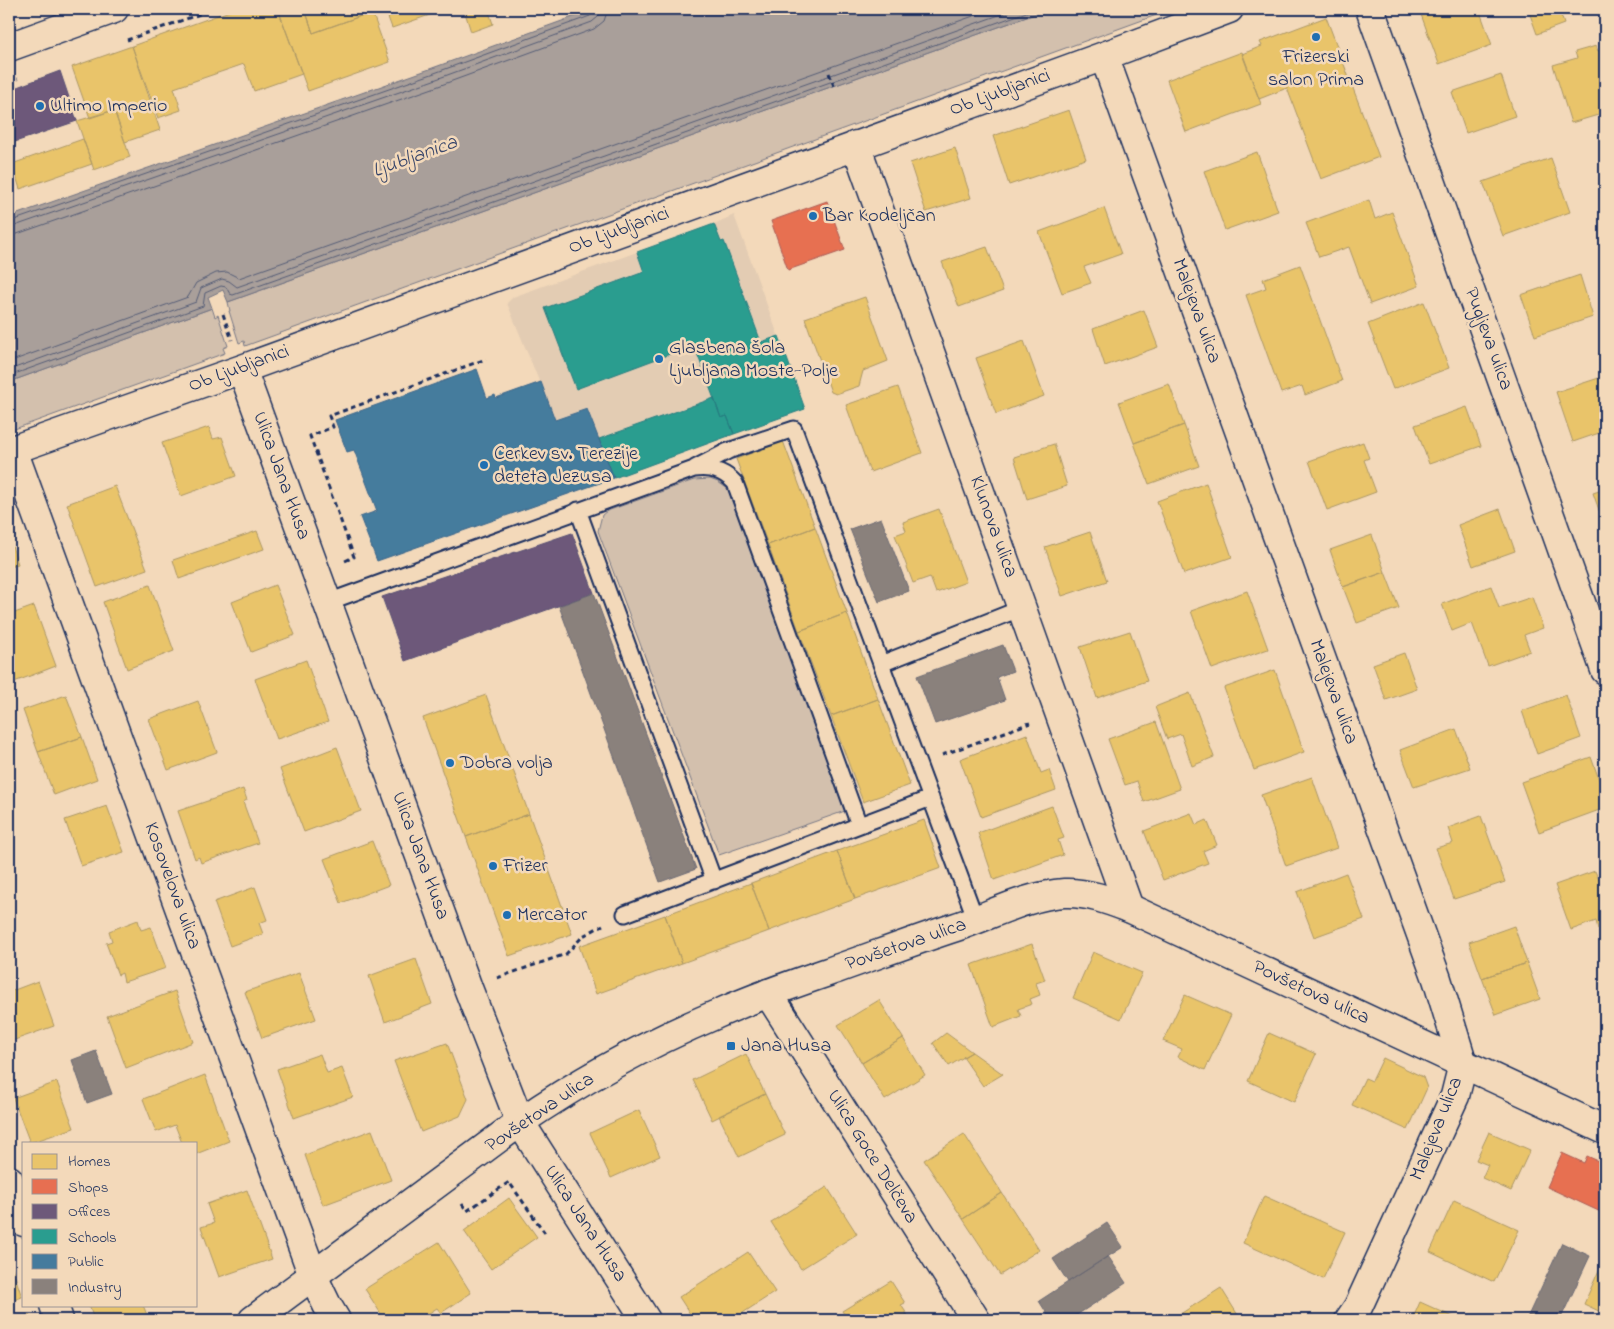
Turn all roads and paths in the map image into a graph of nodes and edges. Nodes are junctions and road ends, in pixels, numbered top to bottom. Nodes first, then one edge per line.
1 (114, 9) edge
2 (1229, 9) edge
3 (1370, 9) edge
4 (10, 44) edge
5 (1104, 56) junction
6 (829, 73) dead end
7 (834, 86) dead end
8 (856, 145) junction
9 (486, 359) dead end
10 (242, 369) junction
11 (11, 450) edge
12 (694, 469) junction
13 (578, 510) junction
14 (316, 572) junction
15 (328, 602) junction
16 (1022, 608) junction
17 (881, 664) junction
18 (1605, 670) edge
19 (1059, 712) junction
20 (918, 764) junction
21 (931, 798) junction
22 (859, 826) junction
23 (714, 880) junction
24 (1129, 908) junction
25 (625, 914) joint
26 (976, 920) junction
27 (468, 988) junction
28 (768, 994) junction
29 (1463, 1064) junction
30 (520, 1122) junction
31 (1605, 1130) edge
32 (9, 1180) edge
33 (462, 1205) dead end
34 (22, 1216) edge
35 (547, 1236) dead end
36 (313, 1276) junction
37 (54, 1306) edge
38 (59, 1320) edge
39 (252, 1320) edge
40 (336, 1320) edge
41 (646, 1320) edge
42 (976, 1320) edge
43 (1349, 1320) edge

1 - 4 street
2 - 5 street, Ob Ljubljanici
3 - 18 street, Pugljeva ulica
5 - 8 street, Ob Ljubljanici
5 - 29 street, Malejeva ulica
6 - 7 path
8 - 10 street, Ob Ljubljanici
8 - 16 street, Klunova ulica
9 - 14 path
10 - 11 street, Ob Ljubljanici
10 - 14 street, Ulica Jana Husa
11 - 36 street, Kosovelova ulica
12 - 13 lane
12 - 17 lane
12 - 22 lane
13 - 15 lane
13 - 23 lane
14 - 15 street, Ulica Jana Husa
15 - 27 street, Ulica Jana Husa
16 - 17 lane
16 - 19 street, Klunova ulica
17 - 20 lane
19 - 20 path
19 - 24 street, Klunova ulica
20 - 21 lane
21 - 22 lane
21 - 26 lane
22 - 23 lane
23 - 25 lane
24 - 26 street, Povšetova ulica
24 - 29 street, Povšetova ulica
25 - 27 path
26 - 28 street, Povšetova ulica
27 - 30 street, Ulica Jana Husa
28 - 30 street, Povšetova ulica
28 - 42 street, Ulica Goce Delčeva
29 - 31 street, Povšetova ulica
29 - 43 street, Malejeva ulica
30 - 36 street, Povšetova ulica
30 - 41 street, Ulica Jana Husa
32 - 34 street
33 - 35 path
36 - 39 street, Povšetova ulica
36 - 40 street, Kosovelova ulica
37 - 38 street

